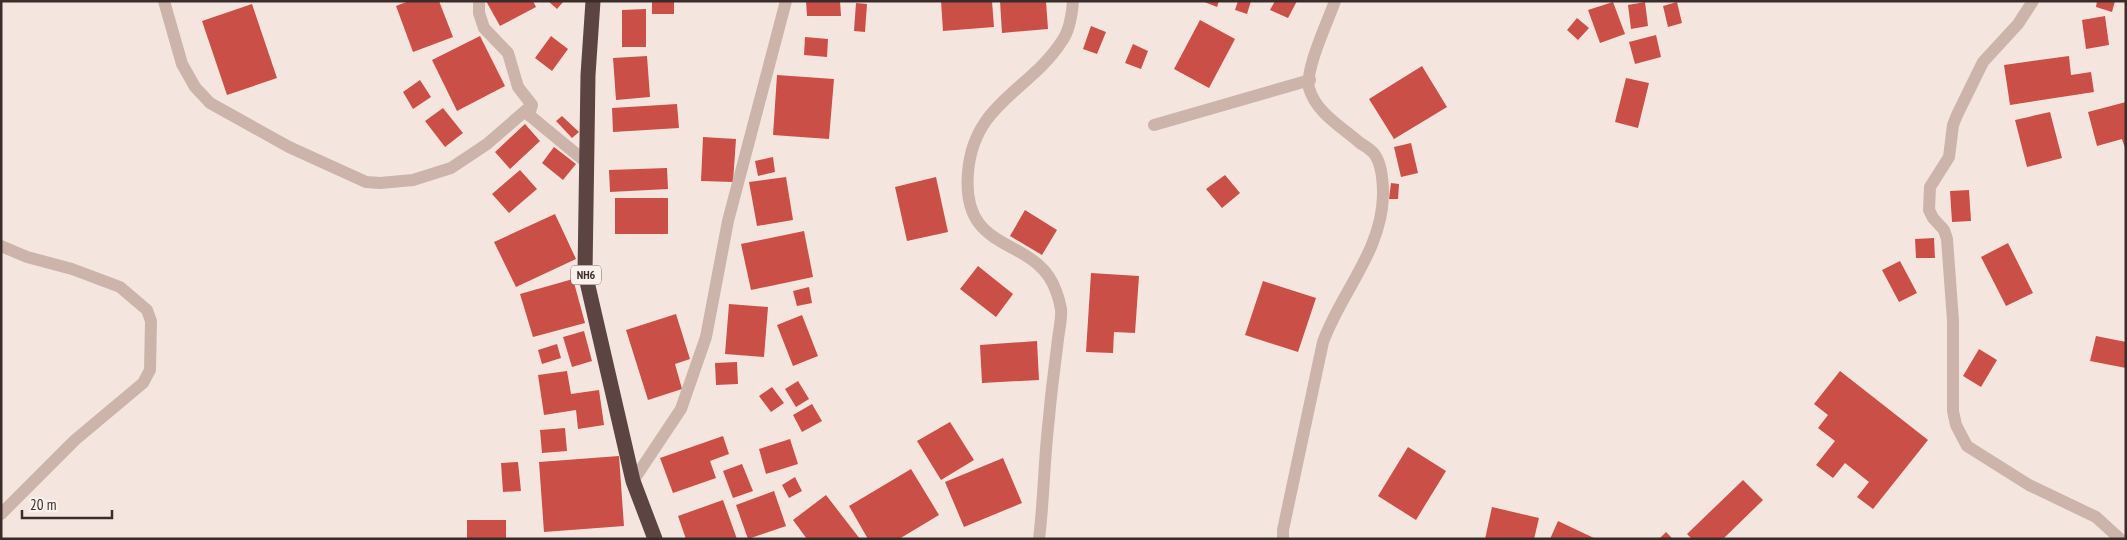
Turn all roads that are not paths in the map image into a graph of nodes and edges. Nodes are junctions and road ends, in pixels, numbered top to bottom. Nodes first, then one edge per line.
1 (164, 1) edge
2 (479, 1) edge
3 (592, 1) edge
4 (786, 1) edge
5 (1073, 1) edge
6 (1335, 1) edge
7 (2033, 1) edge
8 (1310, 80) junction
9 (532, 105) junction
10 (1154, 126) dead end
11 (586, 162) junction
12 (1, 246) edge
13 (633, 481) junction
14 (1, 514) edge
15 (654, 538) edge
16 (1039, 539) edge
17 (1284, 539) edge
18 (2120, 539) edge

1 - 9 street
2 - 9 street
3 - 11 highway, NH6
4 - 13 street
5 - 16 street
6 - 8 street
7 - 18 street
8 - 10 street
8 - 17 street
9 - 11 street
11 - 13 highway, NH6
12 - 14 street
13 - 15 highway, NH6

